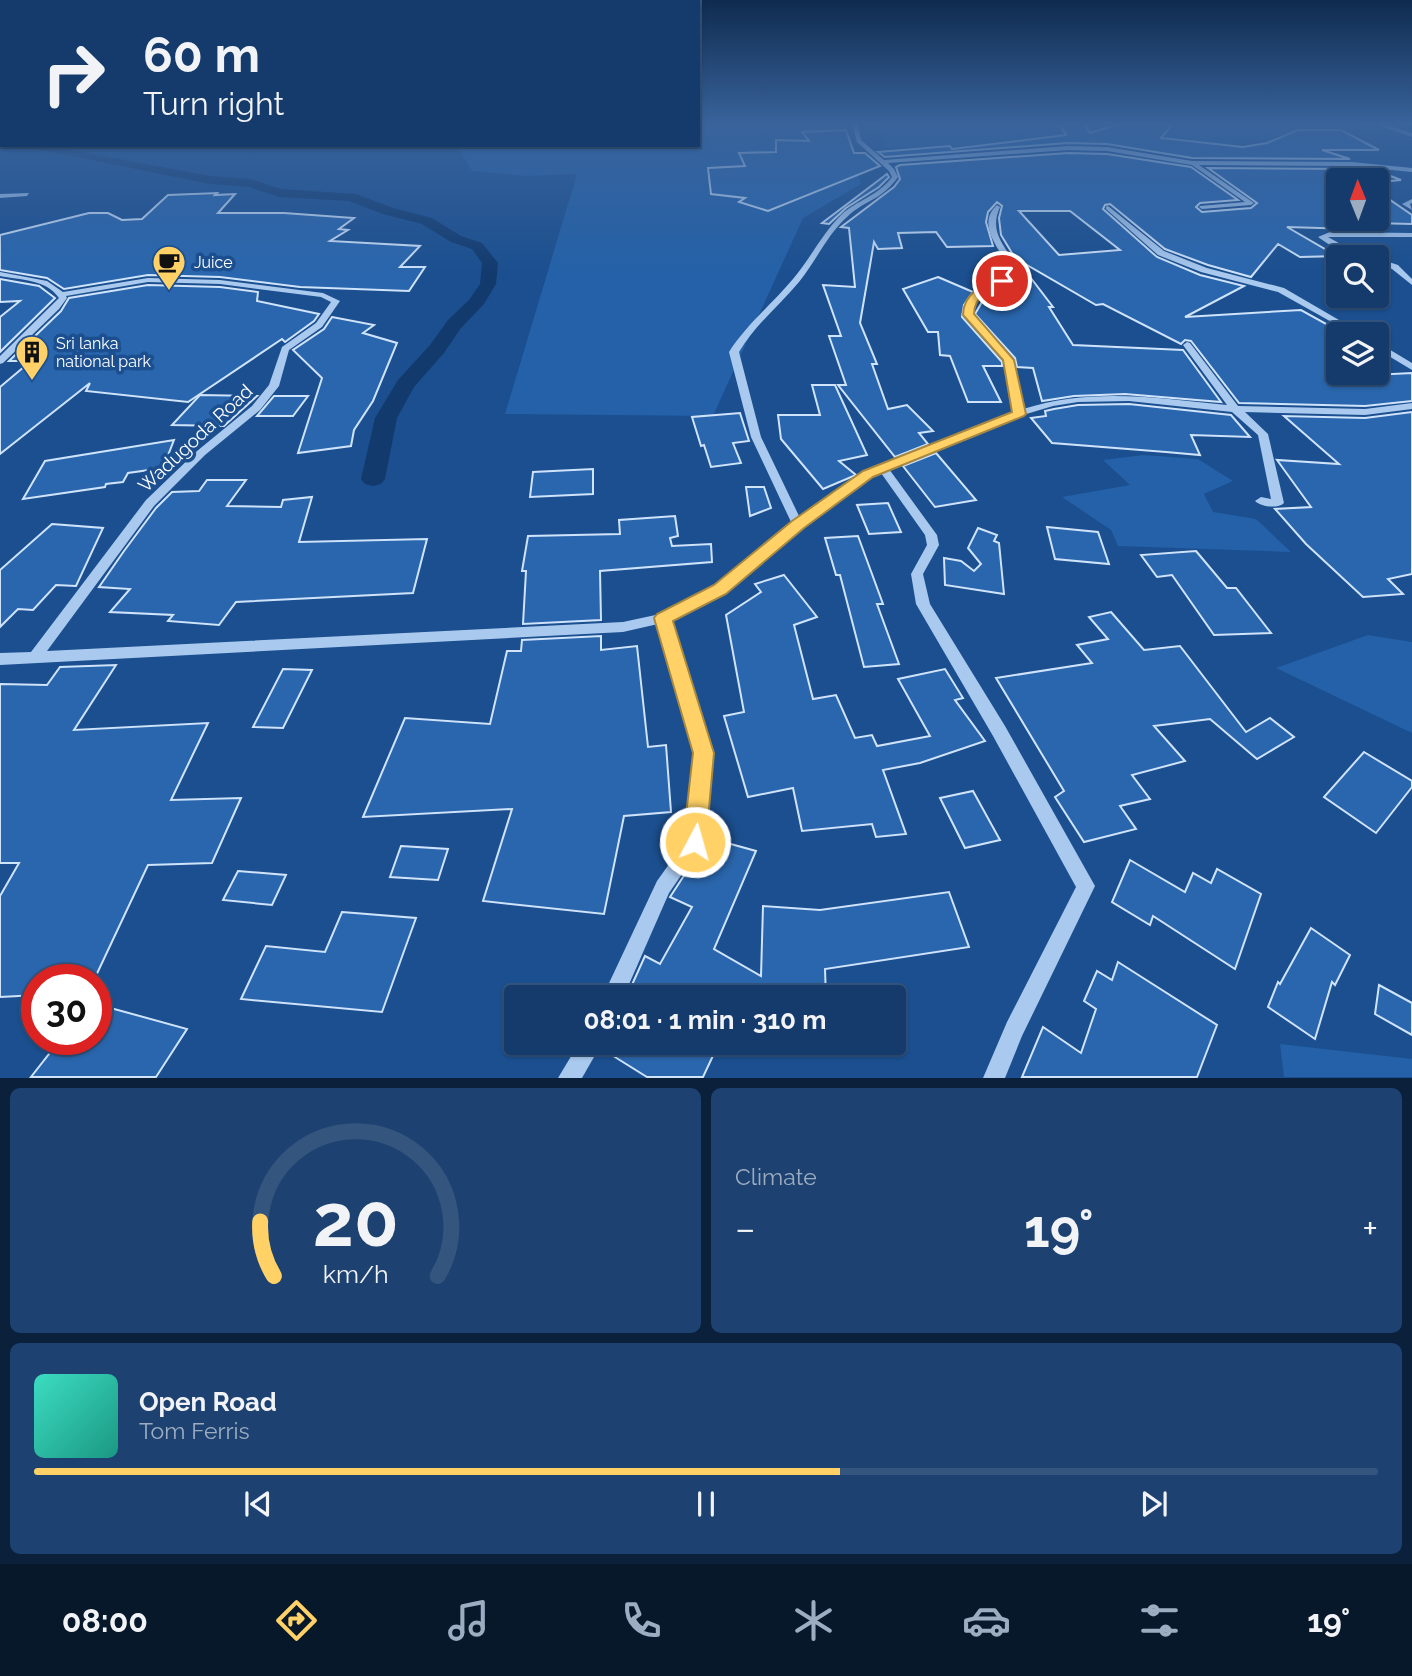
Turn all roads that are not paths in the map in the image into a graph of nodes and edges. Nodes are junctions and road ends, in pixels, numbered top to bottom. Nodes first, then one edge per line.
1 (892, 173) edge
2 (1207, 173) edge
3 (27, 194) dead end
4 (0, 196) edge
5 (1412, 201) edge
6 (996, 207) dead end
7 (1202, 207) dead end
8 (1108, 208) dead end
9 (1412, 208) edge
10 (1412, 235) edge
11 (1336, 245) edge
12 (1389, 265) edge
13 (0, 274) edge
14 (1412, 283) edge
15 (62, 294) junction
16 (1338, 322) edge
17 (1186, 345) dead end
18 (1389, 353) edge
19 (0, 361) edge
20 (1412, 367) edge
21 (1412, 406) edge
22 (1235, 409) junction
23 (1019, 414) junction
24 (883, 468) junction
25 (1261, 501) dead end
26 (798, 525) junction
27 (663, 618) junction
28 (35, 657) junction
29 (0, 659) edge
30 (618, 985) edge
31 (583, 1055) edge
32 (569, 1077) edge
33 (994, 1077) edge

1 - 26 street
2 - 7 street
3 - 4 street
5 - 9 street
6 - 23 street
8 - 16 street
10 - 11 street
12 - 14 street
13 - 15 street
15 - 19 street
15 - 28 street, Wadugoda Road
17 - 22 street
18 - 20 street
21 - 22 street
22 - 23 street
22 - 25 street
23 - 24 street
24 - 26 street
24 - 33 street
26 - 27 street
27 - 28 street
27 - 30 street
28 - 29 street
31 - 32 street

